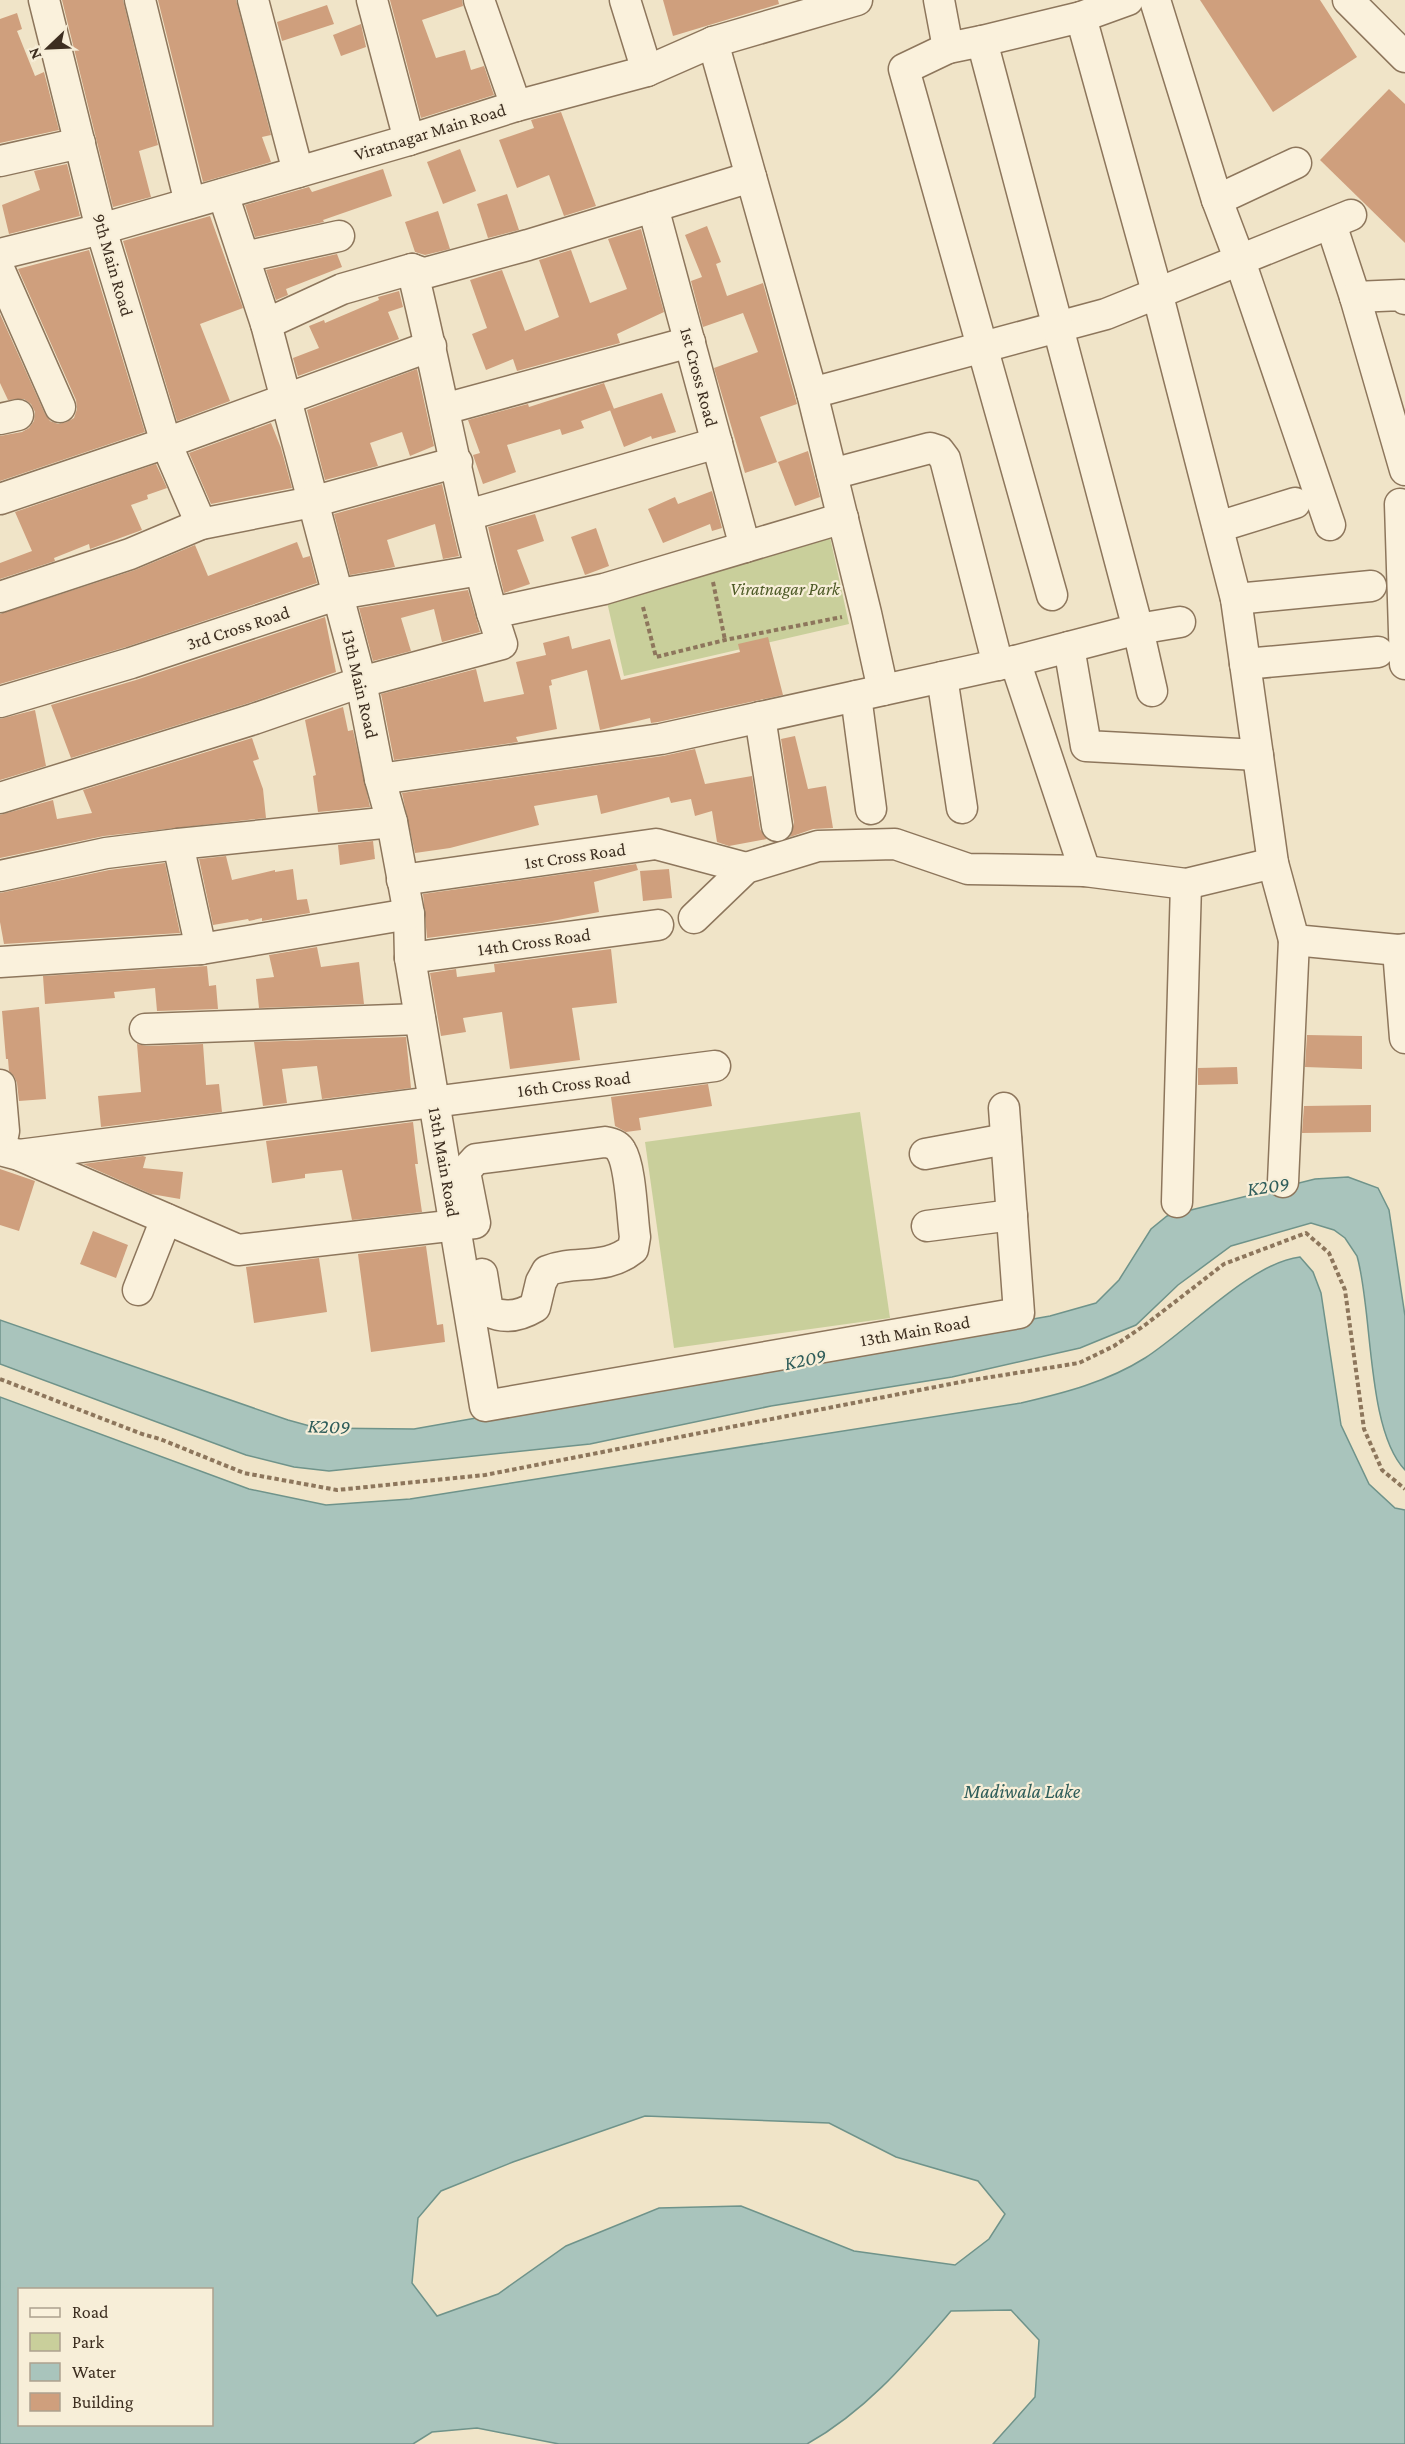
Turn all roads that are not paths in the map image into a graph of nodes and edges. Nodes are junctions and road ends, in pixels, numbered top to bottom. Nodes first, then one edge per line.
1 (45, 0) edge
2 (140, 0) edge
3 (253, 0) edge
4 (372, 0) edge
5 (479, 0) edge
6 (625, 0) edge
7 (857, 0) edge
8 (939, 0) edge
9 (1128, 0) edge
10 (1155, 0) edge
11 (1348, 0) edge
12 (1067, 13) edge
13 (982, 41) junction
14 (713, 42) junction
15 (948, 48) junction
16 (1405, 57) edge
17 (647, 71) junction
18 (516, 106) junction
19 (409, 140) junction
20 (80, 143) junction
21 (0, 161) edge
22 (1296, 163) dead end
23 (298, 172) junction
24 (751, 177) junction
25 (223, 194) junction
26 (1217, 200) junction
27 (190, 203) junction
28 (653, 207) junction
29 (101, 229) junction
30 (339, 236) dead end
31 (0, 254) edge
32 (244, 257) junction
33 (1239, 258) junction
34 (412, 269) junction
35 (0, 271) edge
36 (1157, 292) junction
37 (1354, 297) junction
38 (1405, 299) edge
39 (266, 324) junction
40 (1058, 327) junction
41 (690, 342) junction
42 (431, 346) junction
43 (982, 347) junction
44 (812, 393) junction
45 (285, 399) junction
46 (60, 408) dead end
47 (444, 409) junction
48 (1399, 432) edge
49 (166, 443) junction
50 (717, 443) junction
51 (457, 462) junction
52 (1405, 470) edge
53 (832, 474) junction
54 (0, 500) edge
55 (312, 502) junction
56 (1295, 503) dead end
57 (1400, 504) dead end
58 (468, 515) junction
59 (843, 518) junction
60 (201, 525) junction
61 (1330, 525) dead end
62 (1218, 527) junction
63 (745, 547) junction
64 (480, 570) junction
65 (1371, 586) dead end
66 (339, 594) junction
67 (1052, 595) dead end
68 (0, 597) edge
69 (1236, 599) junction
70 (492, 613) junction
71 (1180, 622) dead end
72 (1138, 629) junction
73 (1069, 647) junction
74 (1378, 652) dead end
75 (1007, 663) junction
76 (1245, 664) junction
77 (1405, 664) edge
78 (942, 677) junction
79 (361, 682) junction
80 (1152, 691) dead end
81 (869, 693) junction
82 (0, 702) edge
83 (760, 717) junction
84 (1258, 755) junction
85 (380, 779) junction
86 (0, 798) edge
87 (962, 808) dead end
88 (871, 809) dead end
89 (392, 822) junction
90 (777, 826) dead end
91 (178, 844) junction
92 (1273, 863) junction
93 (746, 868) junction
94 (1085, 871) junction
95 (0, 876) edge
96 (402, 880) junction
97 (1186, 884) junction
98 (409, 914) junction
99 (694, 918) dead end
100 (658, 925) dead end
101 (1294, 940) junction
102 (201, 949) junction
103 (1402, 950) edge
104 (410, 958) junction
105 (0, 962) edge
106 (420, 1019) junction
107 (145, 1029) dead end
108 (1405, 1038) edge
109 (715, 1066) dead end
110 (0, 1085) edge
111 (434, 1102) junction
112 (1004, 1107) dead end
113 (1006, 1139) junction
114 (6, 1152) edge
115 (925, 1154) dead end
116 (1283, 1182) dead end
117 (1177, 1202) dead end
118 (1012, 1215) junction
119 (166, 1219) junction
120 (465, 1225) junction
121 (927, 1227) dead end
122 (138, 1290) dead end

1 - 20 street, 9th Main Road
2 - 27 street
3 - 23 street
4 - 19 street
5 - 18 street
6 - 17 street
7 - 14 street, Viratnagar Main Road
8 - 15 street
9 - 12 street
10 - 26 street
11 - 16 street
12 - 13 street
12 - 36 street
13 - 15 street
13 - 40 street
14 - 17 street, Viratnagar Main Road
14 - 24 street
15 - 43 street
17 - 18 street, Viratnagar Main Road
18 - 19 street, Viratnagar Main Road
19 - 23 street, Viratnagar Main Road
20 - 21 street
20 - 29 street, 9th Main Road
22 - 26 street
23 - 25 street, Viratnagar Main Road
24 - 28 street
24 - 44 street
25 - 27 street, Viratnagar Main Road
25 - 32 street, 13th Main Road
26 - 33 street
27 - 29 street, Viratnagar Main Road
28 - 34 street
28 - 41 street, 1st Cross Road
29 - 31 street, Viratnagar Main Road
29 - 49 street, 9th Main Road
30 - 32 street
32 - 39 street, 13th Main Road
33 - 36 street
33 - 37 street
33 - 61 street
34 - 39 street
34 - 42 street
35 - 46 street
36 - 40 street
36 - 62 street
37 - 38 street
37 - 48 street
39 - 45 street, 13th Main Road
40 - 43 street
40 - 72 street
41 - 47 street
41 - 50 street, 1st Cross Road
42 - 45 street
42 - 47 street
43 - 44 street
43 - 67 street
44 - 53 street
45 - 49 street
45 - 55 street, 13th Main Road
47 - 51 street
48 - 52 street
49 - 54 street
49 - 60 street, 9th Main Road
50 - 58 street
50 - 63 street, 1st Cross Road
51 - 55 street
51 - 58 street
53 - 59 street
53 - 75 street
55 - 60 street
55 - 66 street, 13th Main Road
56 - 62 street
57 - 77 street
58 - 64 street
59 - 63 street
59 - 81 street
60 - 68 street
62 - 69 street
63 - 70 street
64 - 66 street, 3rd Cross Road
64 - 70 street
65 - 69 street
66 - 79 street, 13th Main Road
66 - 82 street, 3rd Cross Road
69 - 76 street
70 - 79 street
71 - 72 street
72 - 73 street
72 - 80 street
73 - 75 street
73 - 84 street
74 - 76 street
75 - 78 street
75 - 94 street
76 - 84 street
78 - 81 street
78 - 87 street
79 - 85 street, 13th Main Road
79 - 86 street
81 - 83 street
81 - 88 street
83 - 85 street
83 - 90 street
84 - 92 street
85 - 89 street, 13th Main Road
89 - 91 street
89 - 96 street, 13th Main Road
91 - 95 street
91 - 102 street
92 - 97 street
92 - 101 street
93 - 94 street
93 - 96 street, 1st Cross Road
93 - 99 street
94 - 97 street
96 - 98 street, 13th Main Road
97 - 117 street
98 - 102 street
98 - 104 street, 13th Main Road
100 - 104 street, 14th Cross Road
101 - 103 street
101 - 116 street
102 - 105 street
103 - 108 street
104 - 106 street, 13th Main Road
106 - 107 street
106 - 111 street, 13th Main Road
109 - 111 street, 16th Cross Road
110 - 114 street
111 - 114 street, 16th Cross Road
111 - 120 street, 13th Main Road
112 - 113 street, 13th Main Road
113 - 115 street
113 - 118 street, 13th Main Road
114 - 119 street
118 - 120 street, 13th Main Road
118 - 121 street
119 - 120 street
119 - 122 street
120 - 120 street

